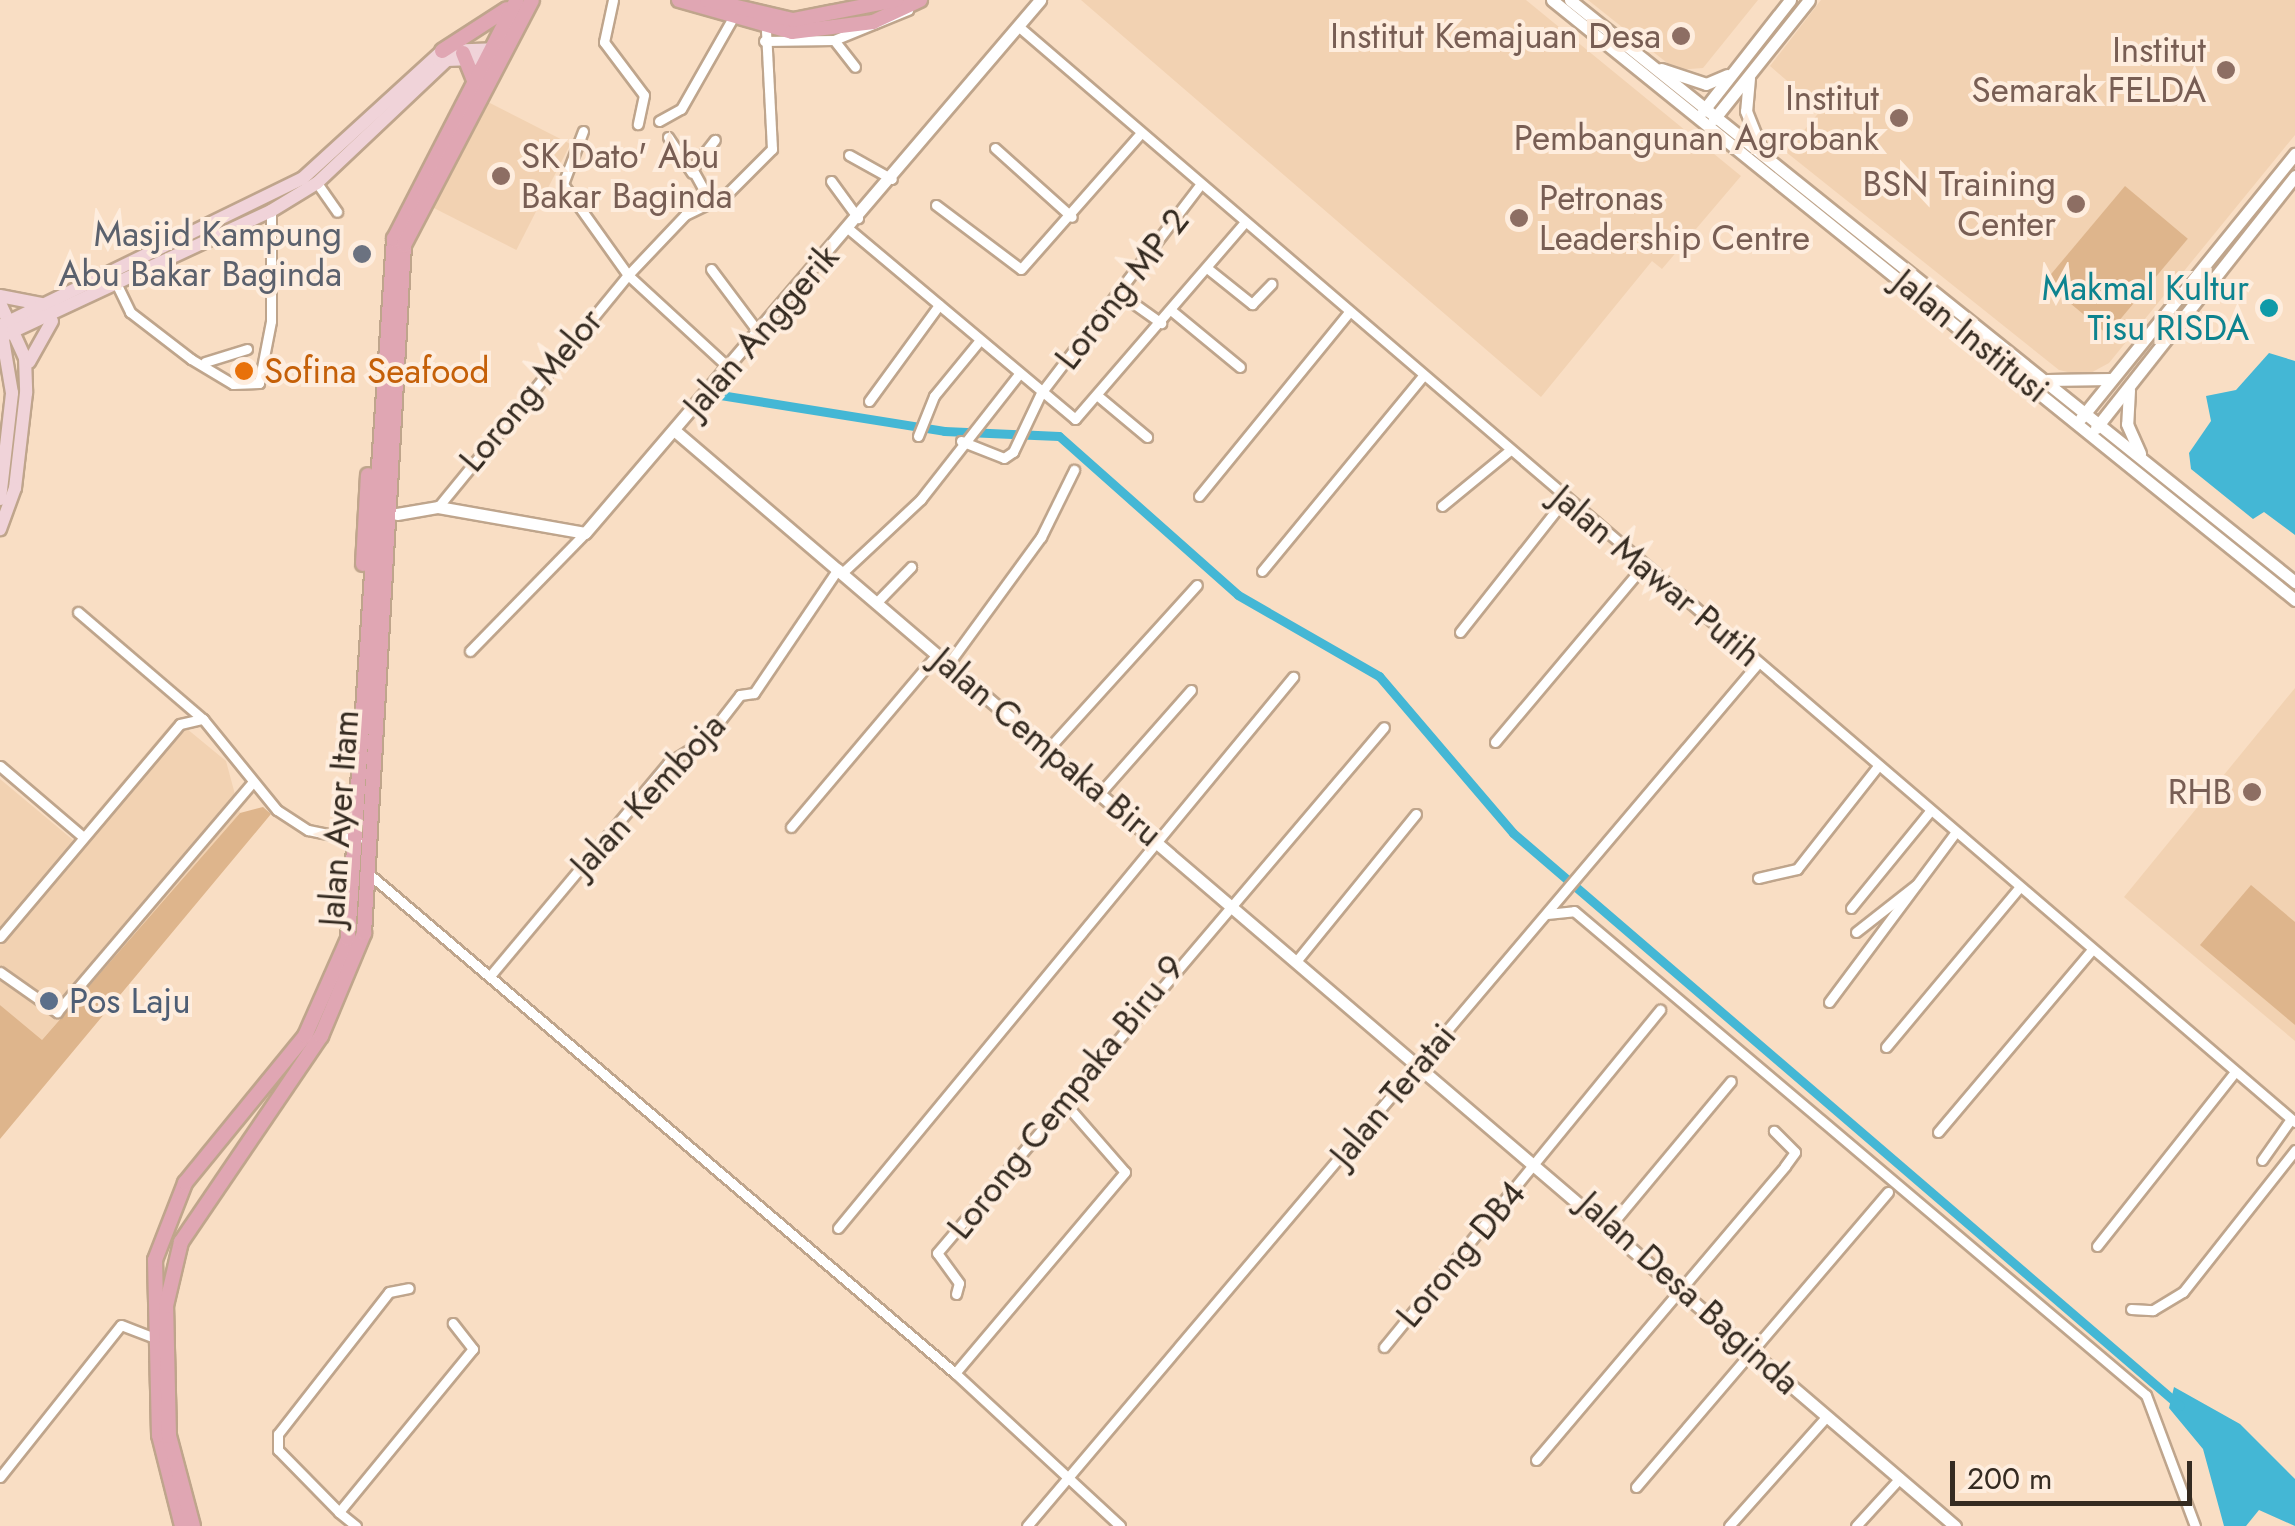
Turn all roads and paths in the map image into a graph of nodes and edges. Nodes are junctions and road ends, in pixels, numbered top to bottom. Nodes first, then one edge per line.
1 (532, 0) edge
2 (612, 0) edge
3 (679, 0) edge
4 (707, 0) edge
5 (896, 0) edge
6 (1040, 0) edge
7 (1552, 0) edge
8 (1570, 0) edge
9 (1790, 0) edge
10 (1810, 0) edge
11 (516, 1) edge
12 (919, 1) edge
13 (731, 21) junction
14 (1018, 26) junction
15 (765, 36) junction
16 (834, 40) junction
17 (442, 51) junction
18 (496, 52) junction
19 (463, 53) junction
20 (1652, 66) junction
21 (855, 67) dead end
22 (1736, 68) junction
23 (1750, 74) junction
24 (481, 79) junction
25 (1701, 113) junction
26 (659, 121) dead end
27 (1712, 122) junction
28 (638, 124) dead end
29 (582, 131) dead end
30 (1141, 132) junction
31 (668, 137) dead end
32 (714, 140) dead end
33 (995, 148) dead end
34 (2295, 154) edge
35 (849, 155) dead end
36 (1765, 156) junction
37 (693, 176) junction
38 (2295, 176) edge
39 (892, 179) junction
40 (316, 182) junction
41 (831, 182) dead end
42 (1201, 184) junction
43 (710, 201) junction
44 (936, 205) dead end
45 (271, 212) junction
46 (337, 212) dead end
47 (1072, 217) junction
48 (858, 218) junction
49 (1245, 222) junction
50 (850, 230) junction
51 (1207, 268) junction
52 (711, 269) dead end
53 (628, 276) junction
54 (1271, 284) dead end
55 (118, 287) junction
56 (1120, 294) junction
57 (0, 299) edge
58 (66, 304) junction
59 (938, 305) junction
60 (1172, 311) junction
61 (1348, 312) junction
62 (398, 316) junction
63 (1161, 323) junction
64 (7, 328) edge
65 (759, 333) junction
66 (980, 340) junction
67 (247, 349) dead end
68 (206, 362) junction
69 (1240, 367) dead end
70 (729, 368) junction
71 (1019, 374) junction
72 (1423, 376) junction
73 (2114, 378) junction
74 (2042, 379) junction
75 (2130, 386) junction
76 (26, 393) junction
77 (1041, 393) junction
78 (1098, 396) junction
79 (869, 401) dead end
80 (2082, 418) junction
81 (2096, 429) junction
82 (674, 430) junction
83 (919, 431) dead end
84 (968, 433) junction
85 (1148, 437) dead end
86 (1509, 451) junction
87 (2146, 462) junction
88 (1074, 470) dead end
89 (1199, 496) dead end
90 (0, 499) edge
91 (1565, 499) junction
92 (1442, 506) dead end
93 (438, 507) junction
94 (397, 514) junction
95 (0, 529) edge
96 (585, 533) junction
97 (1643, 566) junction
98 (912, 567) dead end
99 (840, 571) junction
100 (1262, 571) dead end
101 (2295, 582) edge
102 (1197, 585) dead end
103 (2295, 600) edge
104 (877, 602) junction
105 (78, 612) dead end
106 (382, 625) junction
107 (1460, 632) dead end
108 (470, 651) dead end
109 (937, 654) junction
110 (1758, 663) junction
111 (949, 664) junction
112 (1293, 677) dead end
113 (1192, 690) dead end
114 (180, 698) junction
115 (203, 718) junction
116 (180, 724) junction
117 (1384, 726) dead end
118 (1495, 742) dead end
119 (1049, 748) junction
120 (0, 766) edge
121 (1878, 766) junction
122 (251, 784) junction
123 (1101, 792) junction
124 (1930, 812) junction
125 (1416, 814) dead end
126 (791, 827) dead end
127 (1955, 833) junction
128 (83, 837) junction
129 (1156, 838) junction
130 (357, 840) junction
131 (362, 874) junction
132 (1758, 878) dead end
133 (1919, 884) junction
134 (2019, 888) junction
135 (1230, 902) junction
136 (1851, 908) dead end
137 (1544, 915) junction
138 (1856, 932) dead end
139 (0, 937) edge
140 (2092, 950) junction
141 (1298, 959) junction
142 (0, 972) edge
143 (490, 976) junction
144 (1829, 1002) dead end
145 (1660, 1010) dead end
146 (1886, 1047) dead end
147 (1421, 1062) junction
148 (2235, 1072) junction
149 (1731, 1081) dead end
150 (1063, 1101) junction
151 (2293, 1121) edge
152 (1774, 1131) dead end
153 (1938, 1132) dead end
154 (2295, 1150) edge
155 (2262, 1160) dead end
156 (1539, 1161) junction
157 (185, 1183) junction
158 (1888, 1192) dead end
159 (204, 1200) junction
160 (1612, 1225) junction
161 (164, 1228) junction
162 (838, 1228) dead end
163 (181, 1242) junction
164 (2097, 1246) dead end
165 (408, 1288) dead end
166 (1684, 1290) junction
167 (956, 1294) dead end
168 (2131, 1309) dead end
169 (453, 1322) dead end
170 (152, 1337) junction
171 (1384, 1348) dead end
172 (1754, 1353) junction
173 (955, 1373) junction
174 (1827, 1416) junction
175 (1536, 1460) dead end
176 (0, 1477) edge
177 (1068, 1478) junction
178 (1900, 1478) junction
179 (1636, 1487) dead end
180 (339, 1512) junction
181 (182, 1526) edge
182 (193, 1526) edge
183 (356, 1526) edge
184 (1027, 1526) edge
185 (1120, 1526) edge
186 (1729, 1526) edge
187 (1856, 1526) edge
188 (1956, 1526) edge
189 (2195, 1526) edge

1 - 18 main road
2 - 28 street
3 - 13 main road
4 - 5 main road
6 - 14 street, Jalan Anggerik
7 - 25 street, Jalan Institusi
8 - 20 street, Jalan Institusi
9 - 22 street
10 - 23 street
11 - 17 main road
11 - 18 main road
12 - 15 main road
12 - 16 street
13 - 15 main road
13 - 26 street
14 - 30 street, Jalan Mawar Putih
14 - 39 street, Jalan Anggerik
15 - 16 street
15 - 43 street, Lorong Melor
16 - 21 street
17 - 18 main road
17 - 58 main road
18 - 19 main road
18 - 24 main road
19 - 24 main road
19 - 40 main road
20 - 22 street
20 - 25 street, Jalan Institusi
22 - 25 street
23 - 27 street
23 - 36 street
24 - 62 main road, Jalan Ayer Itam
24 - 130 main road, Jalan Ayer Itam
25 - 27 street, Jalan Institusi
27 - 36 street, Jalan Institusi
27 - 80 street, Jalan Institusi
29 - 53 street
30 - 42 street, Jalan Mawar Putih
30 - 47 street
31 - 37 street
32 - 37 street
33 - 47 street
34 - 73 street
35 - 39 street
36 - 74 street, Jalan Institusi
37 - 43 street
38 - 75 street
39 - 48 street, Jalan Anggerik
40 - 45 main road
40 - 46 street
41 - 48 street
42 - 49 street, Jalan Mawar Putih
42 - 56 street, Lorong MP 2
43 - 53 street, Lorong Melor
44 - 47 street
45 - 55 main road
45 - 68 street
48 - 50 street, Jalan Anggerik
49 - 51 street
49 - 61 street, Jalan Mawar Putih
50 - 59 street
50 - 65 street, Jalan Anggerik
51 - 54 street
51 - 60 street
52 - 65 street
53 - 70 street
53 - 93 street, Lorong Melor
55 - 58 main road
55 - 68 street
56 - 63 street
56 - 77 street, Lorong MP 2
57 - 58 main road
57 - 64 main road
58 - 64 main road
58 - 76 main road
59 - 66 street
59 - 79 street
60 - 63 street
60 - 69 street
61 - 72 street, Jalan Mawar Putih
61 - 89 street
62 - 94 main road
62 - 106 main road, Jalan Ayer Itam
63 - 78 street
64 - 76 main road
64 - 90 main road
65 - 70 street, Jalan Anggerik
66 - 71 street
66 - 83 street
67 - 68 street
70 - 82 street, Jalan Anggerik
71 - 77 street
71 - 84 street, Jalan Kemboja
72 - 86 street, Jalan Mawar Putih
72 - 100 street
73 - 74 street
73 - 80 street
74 - 80 street, Jalan Institusi
75 - 81 street
75 - 87 street
76 - 95 main road
77 - 78 street
77 - 84 street, Lorong MP 2
78 - 85 street
80 - 81 street, Jalan Institusi
81 - 87 street, Jalan Institusi
81 - 103 street, Jalan Institusi
82 - 96 street, Jalan Anggerik
82 - 99 street, Jalan Cempaka Biru
84 - 99 street, Jalan Kemboja
86 - 91 street, Jalan Mawar Putih
86 - 92 street
87 - 101 street, Jalan Institusi
88 - 111 street
91 - 97 street, Jalan Mawar Putih
91 - 107 street
93 - 94 street
93 - 96 street
94 - 106 main road
96 - 108 street, Jalan Anggerik
97 - 110 street, Jalan Mawar Putih
97 - 118 street
98 - 104 street
99 - 104 street, Jalan Cempaka Biru
99 - 143 street, Jalan Kemboja
102 - 119 street
104 - 109 street, Jalan Cempaka Biru
105 - 114 street
106 - 131 main road, Jalan Ayer Itam
109 - 111 street, Jalan Cempaka Biru
109 - 126 street
110 - 121 street, Jalan Mawar Putih
110 - 137 street, Jalan Teratai
111 - 119 street, Jalan Cempaka Biru
112 - 129 street
113 - 123 street
114 - 115 street
114 - 116 street
115 - 116 street
115 - 122 street
116 - 128 street
117 - 135 street, Lorong Cempaka Biru 9
119 - 123 street, Jalan Cempaka Biru
120 - 128 street
121 - 124 street, Jalan Mawar Putih
121 - 132 street
122 - 130 street
122 - 142 street
123 - 129 street, Jalan Cempaka Biru
124 - 127 street, Jalan Mawar Putih
124 - 136 street
125 - 141 street
127 - 133 street
127 - 134 street, Jalan Mawar Putih
128 - 139 street
129 - 135 street, Jalan Cempaka Biru
129 - 162 street
130 - 131 main road, Jalan Ayer Itam
131 - 143 street
131 - 157 main road
131 - 159 main road, Jalan Ayer Itam
133 - 138 street
133 - 144 street
134 - 140 street, Jalan Mawar Putih
134 - 146 street
135 - 141 street, Jalan Cempaka Biru
135 - 150 street, Lorong Cempaka Biru 9
137 - 147 street, Jalan Teratai
137 - 189 street
140 - 148 street, Jalan Mawar Putih
140 - 153 street
141 - 147 street, Jalan Cempaka Biru
143 - 173 street
145 - 156 street, Lorong DB4
147 - 156 street, Jalan Desa Baginda
147 - 177 street, Jalan Teratai
148 - 151 street, Jalan Mawar Putih
148 - 164 street
149 - 160 street
150 - 167 street, Lorong Cempaka Biru 9
150 - 173 street
151 - 155 street
152 - 166 street
154 - 168 street
156 - 160 street, Jalan Desa Baginda
156 - 171 street, Lorong DB4
157 - 159 main road
157 - 161 main road
158 - 172 street
159 - 163 main road, Jalan Ayer Itam
160 - 166 street, Jalan Desa Baginda
161 - 163 main road
161 - 170 main road
163 - 182 main road, Jalan Ayer Itam
165 - 180 street
166 - 172 street, Jalan Desa Baginda
166 - 175 street
169 - 180 street
170 - 176 street
170 - 181 main road
172 - 174 street, Jalan Desa Baginda
172 - 179 street
173 - 177 street
174 - 178 street, Jalan Desa Baginda
174 - 186 street
177 - 184 street, Jalan Teratai
177 - 185 street
178 - 187 street
178 - 188 street, Jalan Desa Baginda
180 - 183 street

